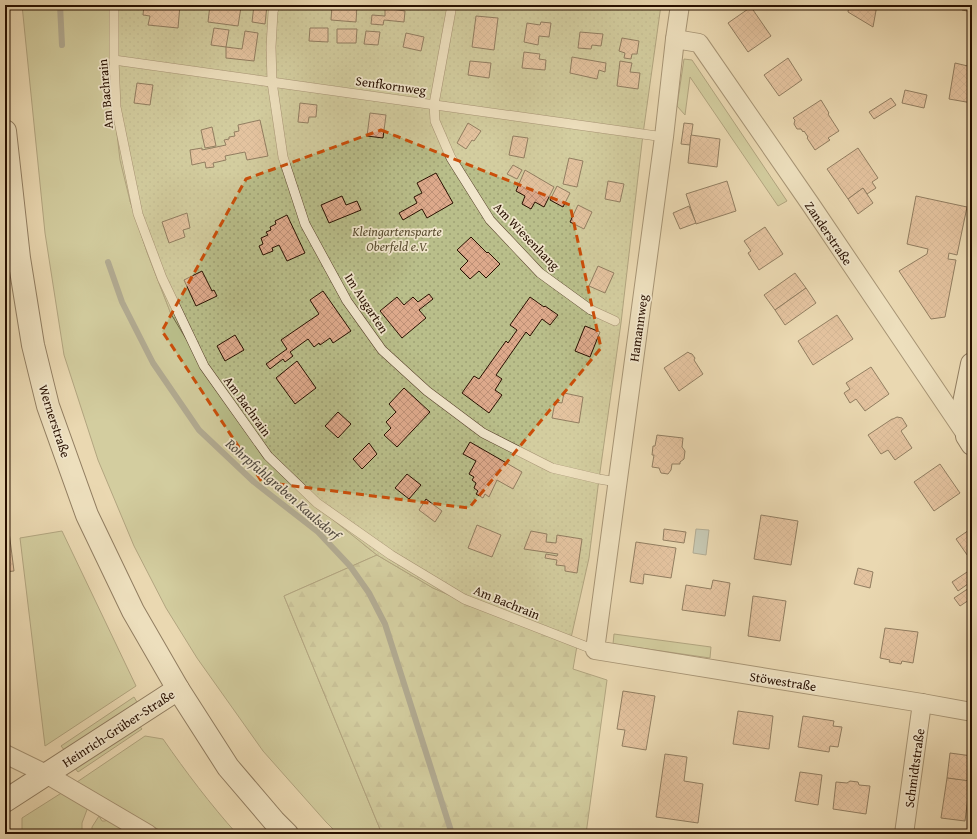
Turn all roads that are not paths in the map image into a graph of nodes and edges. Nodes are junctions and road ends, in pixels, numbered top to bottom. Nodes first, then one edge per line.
1 (114, 5) edge
2 (275, 5) edge
3 (452, 5) edge
4 (680, 5) edge
5 (675, 39) junction
6 (114, 60) junction
7 (272, 82) junction
8 (434, 104) junction
9 (5, 131) edge
10 (664, 137) junction
11 (616, 321) dead end
12 (972, 364) edge
13 (969, 440) edge
14 (617, 482) junction
15 (595, 650) junction
16 (178, 689) junction
17 (922, 703) junction
18 (972, 712) edge
19 (5, 754) edge
20 (46, 774) junction
21 (5, 801) edge
22 (148, 834) edge
23 (287, 834) edge
24 (904, 834) edge

1 - 6 lane, Am Bachrain
2 - 7 lane, Im Augarten
3 - 8 lane, Am Wiesenhang
4 - 5 street, Hamannweg
5 - 10 street, Hamannweg
5 - 13 street, Zanderstraße
6 - 7 lane, Senfkornweg
6 - 15 lane, Am Bachrain
7 - 8 lane, Senfkornweg
7 - 14 lane, Im Augarten
8 - 10 lane, Senfkornweg
8 - 11 lane, Am Wiesenhang
9 - 16 street, Wernerstraße
10 - 14 street, Hamannweg
12 - 13 street
14 - 15 street, Hamannweg
15 - 17 street, Stöwestraße
16 - 20 street, Heinrich-Grüber-Straße
16 - 23 street, Heinrich-Grüber-Straße
17 - 18 street, Stöwestraße
17 - 24 street, Schmidtstraße
19 - 20 street, Heinrich-Grüber-Straße
20 - 21 street
20 - 22 street, Heinrich-Grüber-Straße

